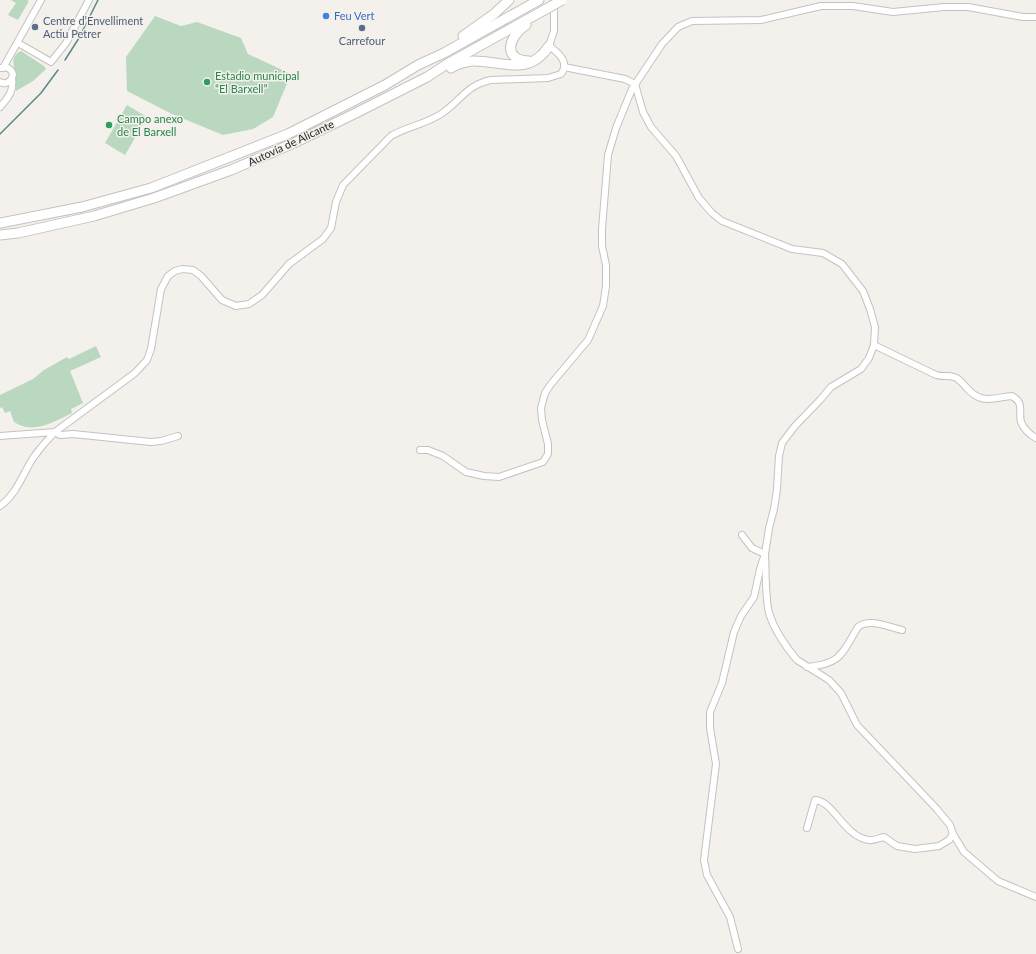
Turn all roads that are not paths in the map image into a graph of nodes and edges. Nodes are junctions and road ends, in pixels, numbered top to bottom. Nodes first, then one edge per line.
1 (41, 0) edge
2 (89, 0) edge
3 (509, 0) edge
4 (539, 0) edge
5 (554, 0) edge
6 (562, 0) edge
7 (548, 8) junction
8 (1036, 17) edge
9 (18, 43) junction
10 (549, 46) junction
11 (535, 61) junction
12 (418, 65) junction
13 (564, 67) junction
14 (4, 68) edge
15 (427, 77) junction
16 (12, 79) junction
17 (2, 83) edge
18 (635, 84) junction
19 (11, 93) junction
20 (0, 107) edge
21 (0, 224) edge
22 (0, 235) edge
23 (874, 345) junction
24 (55, 432) junction
25 (0, 436) edge
26 (178, 436) dead end
27 (1036, 438) edge
28 (420, 450) dead end
29 (0, 506) edge
30 (742, 535) dead end
31 (765, 554) junction
32 (902, 630) dead end
33 (807, 667) junction
34 (807, 828) dead end
35 (953, 834) junction
36 (1036, 897) edge
37 (738, 949) dead end

1 - 9 street
2 - 9 street
3 - 12 highway
4 - 12 highway, Autovía de Alicante
5 - 10 street
6 - 7 highway, Autovía de Alicante, bridge
7 - 11 highway
7 - 15 highway, Autovía de Alicante
8 - 18 street
9 - 14 street
10 - 11 highway
10 - 13 street
11 - 15 highway
12 - 21 highway, Autovía de Alicante
13 - 18 street
13 - 24 street
14 - 16 street
15 - 22 highway, Autovía de Alicante
16 - 17 street
16 - 19 street
17 - 19 street
18 - 23 street
18 - 28 street
19 - 20 street
23 - 27 street
23 - 31 street
24 - 25 street
24 - 26 street
24 - 29 street
30 - 31 street
31 - 33 street
31 - 37 street
32 - 33 street
33 - 35 street
34 - 35 street
35 - 36 street

